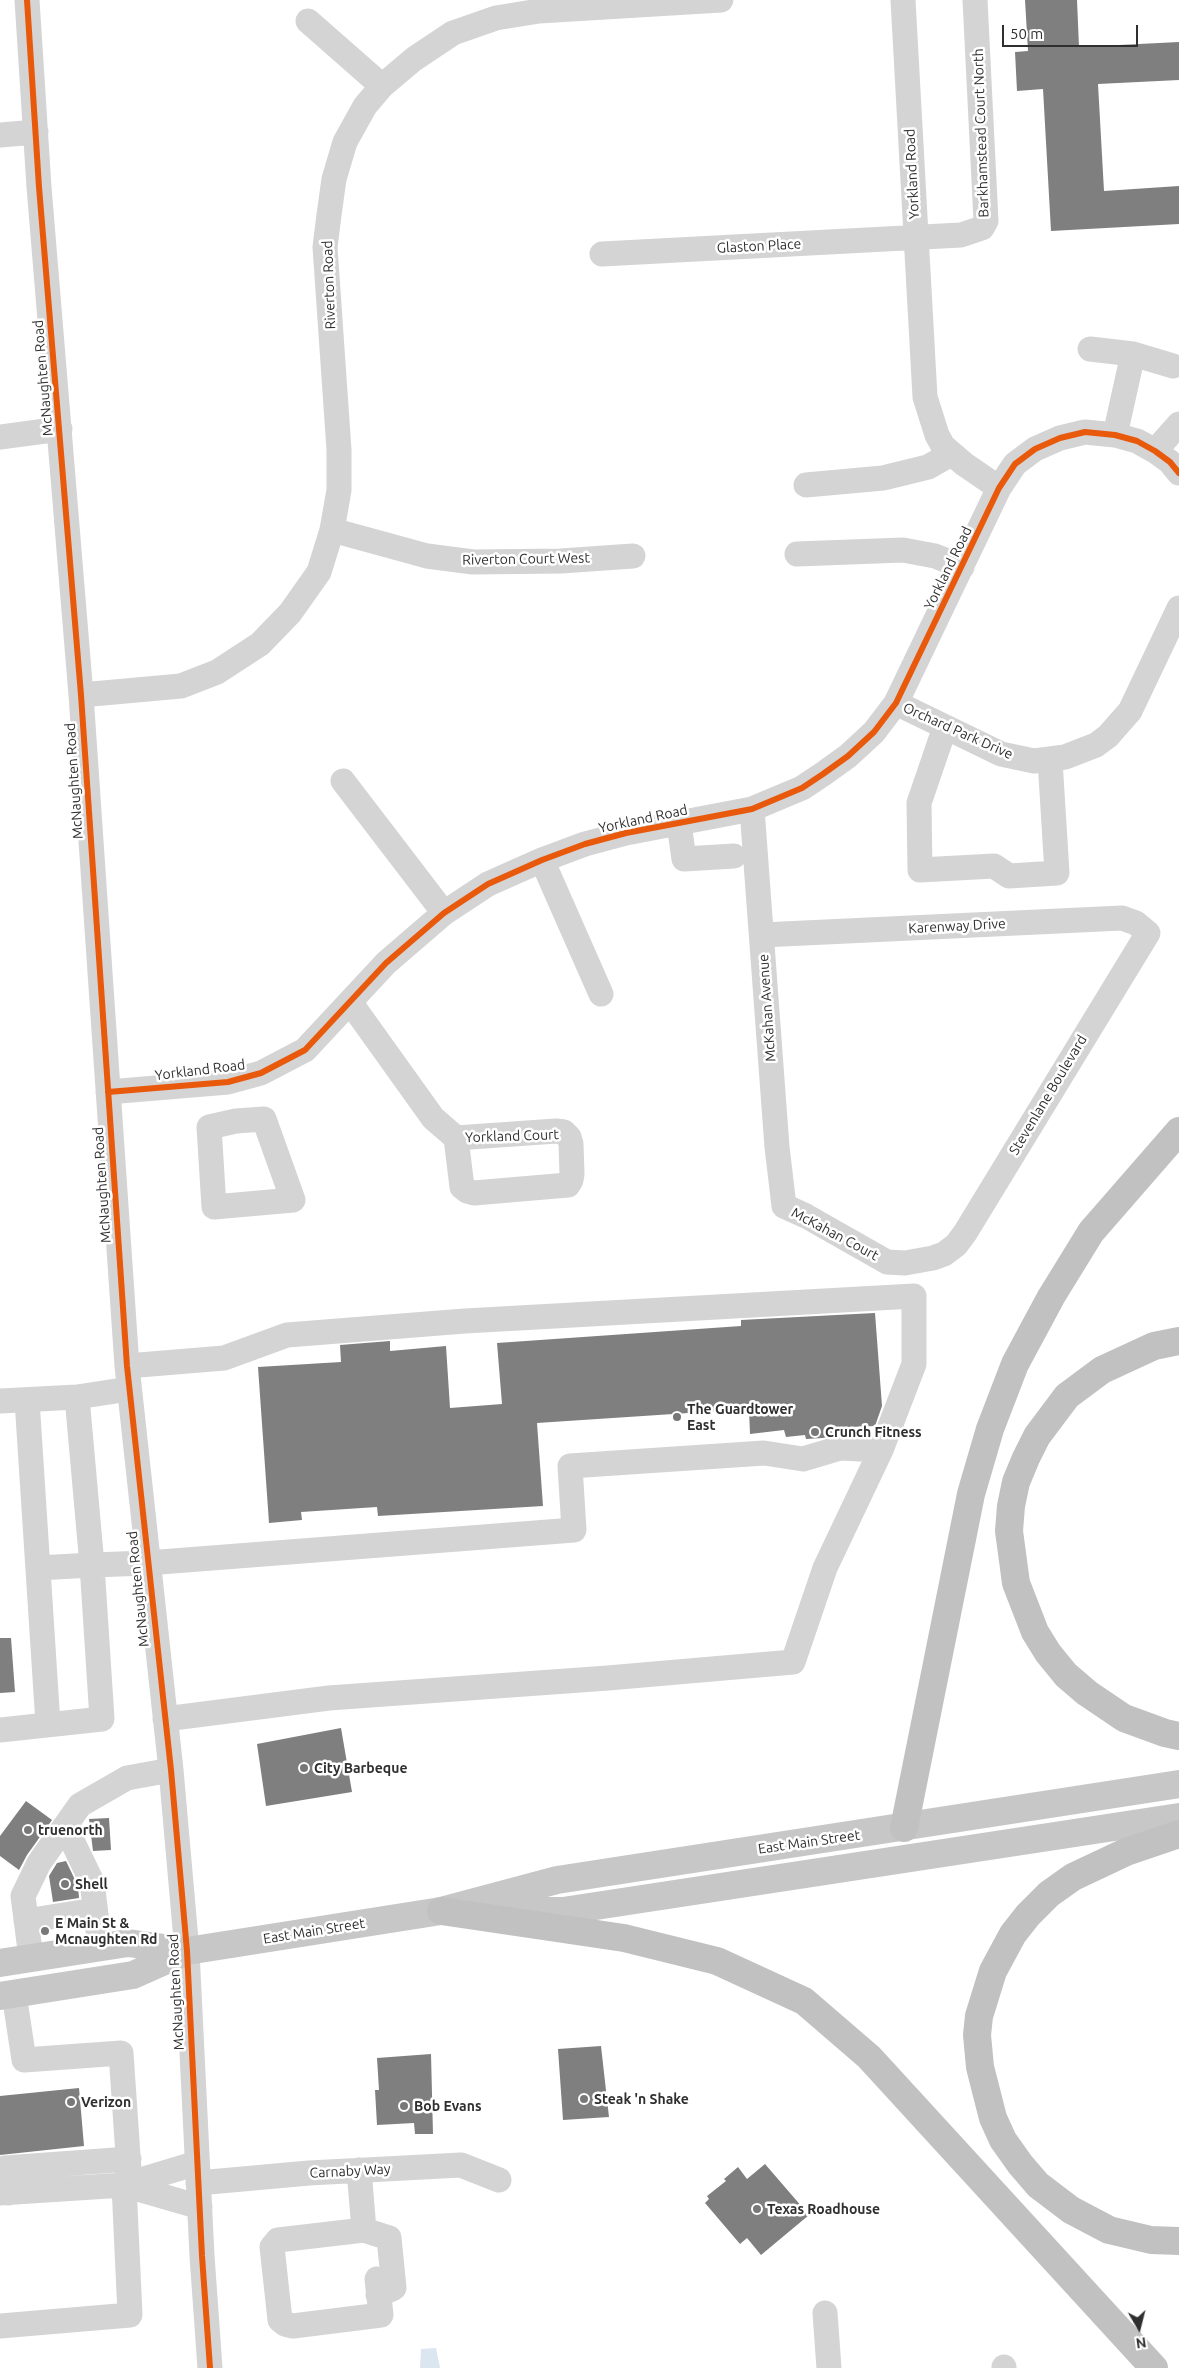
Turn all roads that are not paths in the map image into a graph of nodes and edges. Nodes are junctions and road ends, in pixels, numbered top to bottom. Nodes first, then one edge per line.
1 (27, 0) edge
2 (721, 0) edge
3 (903, 0) edge
4 (974, 0) edge
5 (308, 21) dead end
6 (382, 86) junction
7 (36, 132) junction
8 (0, 135) edge
9 (916, 238) junction
10 (602, 254) dead end
11 (1090, 349) dead end
12 (1133, 354) junction
13 (1173, 366) dead end
14 (1179, 424) edge
15 (60, 430) junction
16 (1115, 434) junction
17 (0, 437) edge
18 (1155, 450) junction
19 (951, 454) junction
20 (1179, 474) edge
21 (806, 485) dead end
22 (999, 488) junction
23 (332, 530) junction
24 (797, 554) dead end
25 (633, 556) dead end
26 (962, 567) junction
27 (1179, 608) edge
28 (81, 695) junction
29 (896, 703) junction
30 (945, 727) junction
31 (1050, 760) junction
32 (343, 781) dead end
33 (752, 809) junction
34 (678, 824) junction
35 (734, 856) dead end
36 (542, 860) junction
37 (444, 913) junction
38 (1148, 932) joint
39 (762, 935) junction
40 (601, 994) dead end
41 (350, 1002) junction
42 (228, 1082) junction
43 (108, 1092) junction
44 (236, 1121) dead end
45 (1179, 1131) edge
46 (456, 1138) junction
47 (784, 1206) joint
48 (944, 1254) joint
49 (1179, 1341) edge
50 (128, 1378) junction
51 (77, 1397) junction
52 (28, 1400) junction
53 (0, 1401) edge
54 (881, 1450) junction
55 (147, 1563) junction
56 (92, 1565) junction
57 (38, 1568) junction
58 (165, 1719) junction
59 (48, 1724) junction
60 (0, 1730) edge
61 (1179, 1736) edge
62 (171, 1770) junction
63 (1179, 1784) edge
64 (1179, 1817) edge
65 (65, 1826) junction
66 (904, 1828) junction
67 (1179, 1834) edge
68 (95, 1910) junction
69 (440, 1911) junction
70 (26, 1921) junction
71 (100, 1947) junction
72 (187, 1951) junction
73 (31, 1958) junction
74 (0, 1963) edge
75 (7, 1995) edge
76 (129, 2160) junction
77 (359, 2170) junction
78 (198, 2173) junction
79 (499, 2180) dead end
80 (124, 2185) junction
81 (4, 2193) edge
82 (200, 2207) junction
83 (364, 2230) junction
84 (1179, 2240) edge
85 (825, 2312) dead end
86 (0, 2326) edge
87 (210, 2368) edge
88 (829, 2368) edge
89 (1154, 2368) edge

1 - 7 street, McNaughten Road
2 - 6 street, Riverton Road
3 - 9 street, Yorkland Road
4 - 9 street, Barkhamstead Court North
5 - 6 street
6 - 23 street, Riverton Road
7 - 8 street
7 - 15 street, McNaughten Road
9 - 10 street, Glaston Place
9 - 19 street, Yorkland Road
11 - 12 street
12 - 13 street
12 - 16 street
14 - 18 street
15 - 17 street
15 - 28 street, McNaughten Road
16 - 18 street
16 - 22 street
18 - 20 street
19 - 21 street
19 - 22 street, Yorkland Road
22 - 26 street, Yorkland Road
23 - 25 street, Riverton Court West
23 - 28 street, Riverton Road
24 - 26 street
26 - 29 street, Yorkland Road
27 - 31 street, Orchard Park Drive
28 - 43 street, McNaughten Road
29 - 30 street, Orchard Park Drive
29 - 33 street, Yorkland Road
30 - 31 street, Orchard Park Drive
30 - 31 street
32 - 37 street
33 - 34 street, Yorkland Road
33 - 39 street, McKahan Avenue
34 - 35 street
34 - 36 street, Yorkland Road
36 - 37 street, Yorkland Road
36 - 40 street
37 - 41 street, Yorkland Road
38 - 39 street, Karenway Drive
38 - 48 street, Stevenlane Boulevard
39 - 47 street, McKahan Avenue
41 - 42 street, Yorkland Road
41 - 46 street, Yorkland Court
42 - 43 street, Yorkland Road
42 - 44 street
43 - 50 street, McNaughten Road
45 - 66 highway
46 - 46 street, Yorkland Court
47 - 48 street, McKahan Court
49 - 61 highway
50 - 51 street
50 - 54 street
50 - 55 street, McNaughten Road
51 - 52 street
51 - 56 street
52 - 53 street
52 - 57 street
54 - 55 street
54 - 58 street
55 - 56 street
55 - 58 street, McNaughten Road
56 - 57 street
56 - 59 street
57 - 59 street
58 - 62 street, McNaughten Road
59 - 60 street
62 - 65 street
62 - 72 street, McNaughten Road
63 - 66 main road, East Main Street
64 - 69 main road, East Main Street
65 - 68 street
65 - 70 street
66 - 69 main road, East Main Street
67 - 84 highway
68 - 70 street
68 - 71 street
69 - 72 main road, East Main Street
69 - 89 highway
70 - 73 street
71 - 72 main road, East Main Street
71 - 73 main road, East Main Street
72 - 75 main road, East Main Street
72 - 78 street, McNaughten Road
73 - 74 main road, East Main Street
75 - 76 street
76 - 80 street
76 - 81 street
77 - 78 street, Carnaby Way
77 - 79 street, Carnaby Way
77 - 83 street
78 - 80 street, Carnaby Way
78 - 82 street, McNaughten Road
80 - 81 street
80 - 82 street
80 - 86 street
82 - 87 street, McNaughten Road
83 - 83 street
85 - 88 street

